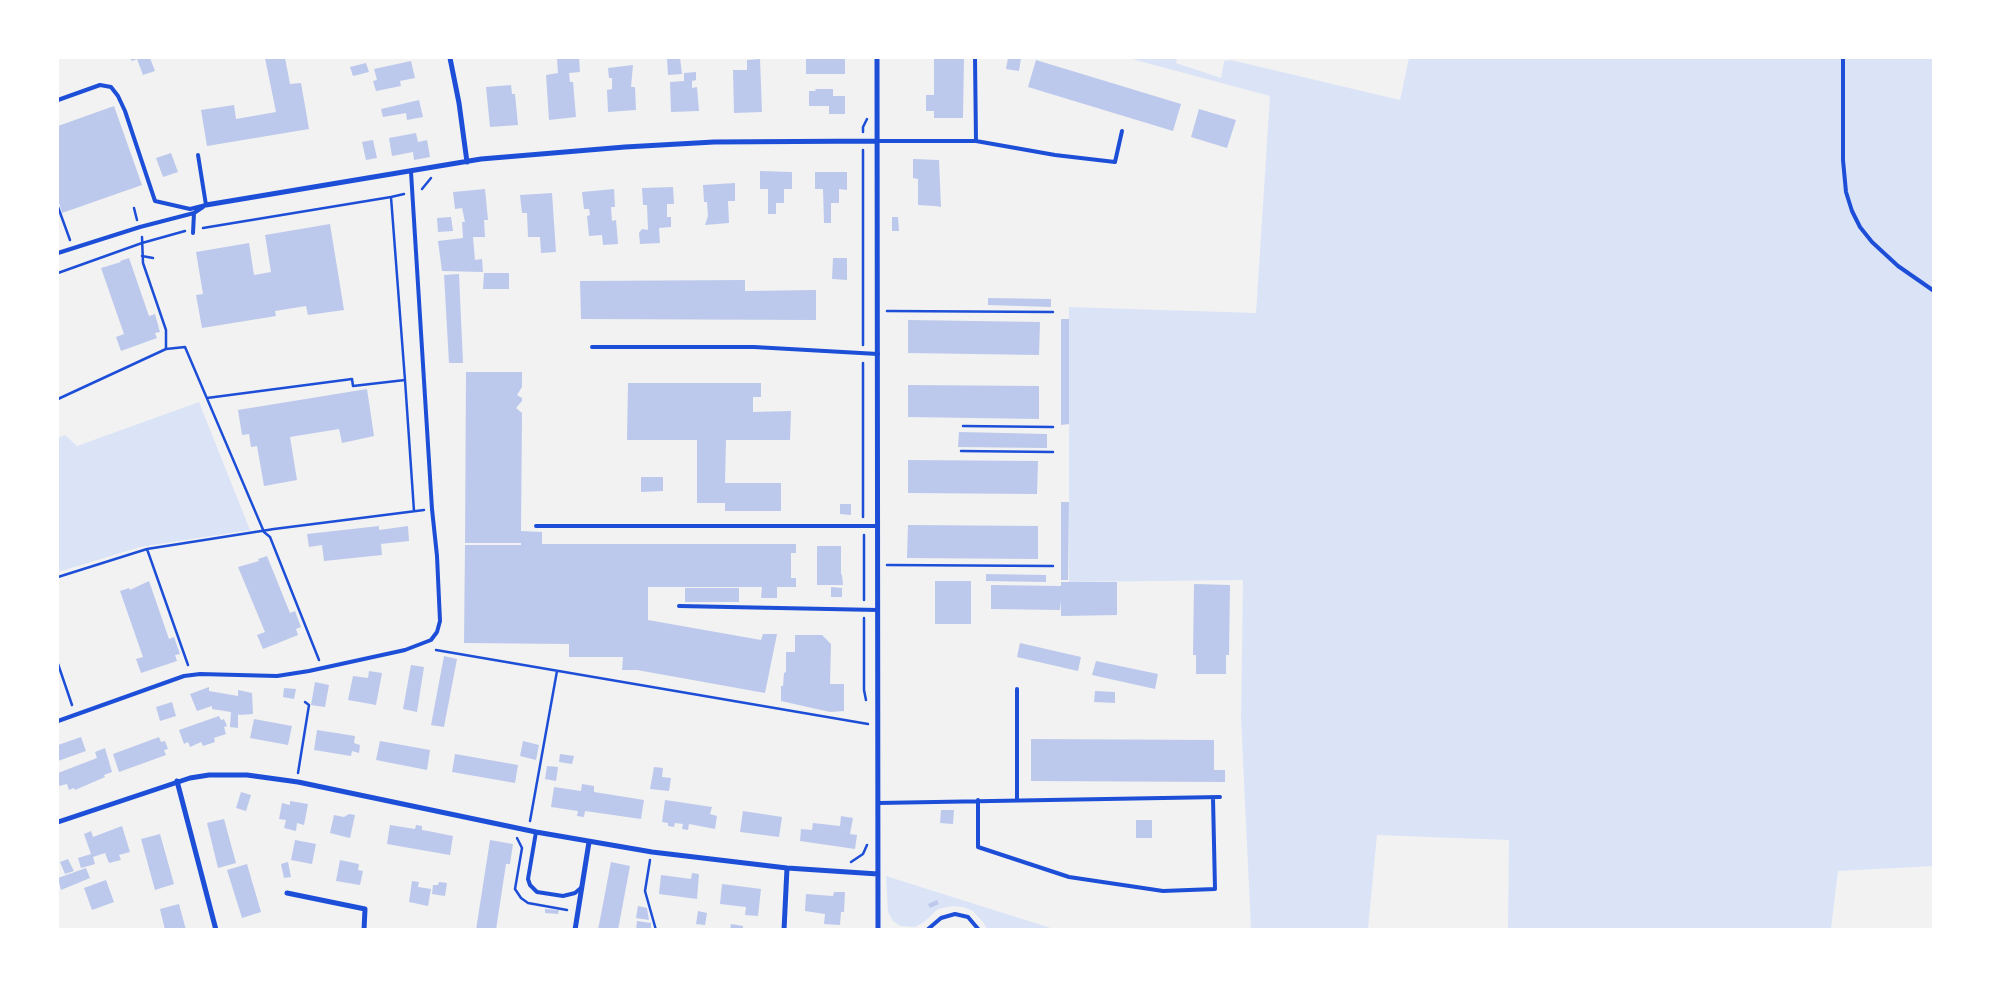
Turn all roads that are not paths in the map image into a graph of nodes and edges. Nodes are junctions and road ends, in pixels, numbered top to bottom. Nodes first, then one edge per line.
1 (450, 58) edge
2 (877, 58) edge
3 (976, 58) edge
4 (1843, 58) edge
5 (58, 100) edge
6 (1122, 131) dead end
7 (877, 140) junction
8 (976, 140) junction
9 (198, 155) dead end
10 (467, 162) junction
11 (411, 172) junction
12 (206, 205) junction
13 (194, 213) junction
14 (193, 231) road end
15 (58, 253) edge
16 (1934, 291) edge
17 (592, 346) dead end
18 (878, 354) junction
19 (536, 526) dead end
20 (878, 526) junction
21 (680, 606) dead end
22 (878, 610) junction
23 (1017, 689) dead end
24 (58, 721) edge
25 (177, 781) junction
26 (1213, 798) junction
27 (1220, 798) dead end
28 (978, 800) junction
29 (1017, 800) junction
30 (878, 803) junction
31 (58, 822) edge
32 (536, 832) junction
33 (589, 842) junction
34 (787, 868) junction
35 (878, 874) junction
36 (582, 887) junction
37 (287, 893) dead end
38 (216, 930) edge
39 (364, 930) edge
40 (575, 930) edge
41 (784, 930) edge
42 (878, 930) edge
43 (927, 930) edge
44 (979, 930) edge

1 - 10 street
2 - 7 street
3 - 8 lane
4 - 16 lane
5 - 12 lane
6 - 8 lane
7 - 8 lane
7 - 10 street
7 - 18 street
9 - 12 lane
10 - 11 street
11 - 12 street
11 - 24 lane
12 - 13 lane
13 - 14 lane
13 - 15 lane
17 - 18 lane
18 - 20 street
19 - 20 lane
20 - 22 street
21 - 22 lane
22 - 30 street
23 - 29 lane
25 - 31 street
25 - 32 street
25 - 38 street
26 - 27 lane
26 - 28 lane
26 - 29 lane
28 - 29 lane
28 - 30 lane
30 - 35 street
32 - 33 street
32 - 36 lane
33 - 34 street
33 - 36 street
34 - 35 street
34 - 41 street
35 - 42 street
36 - 40 street
37 - 39 street
43 - 44 lane

